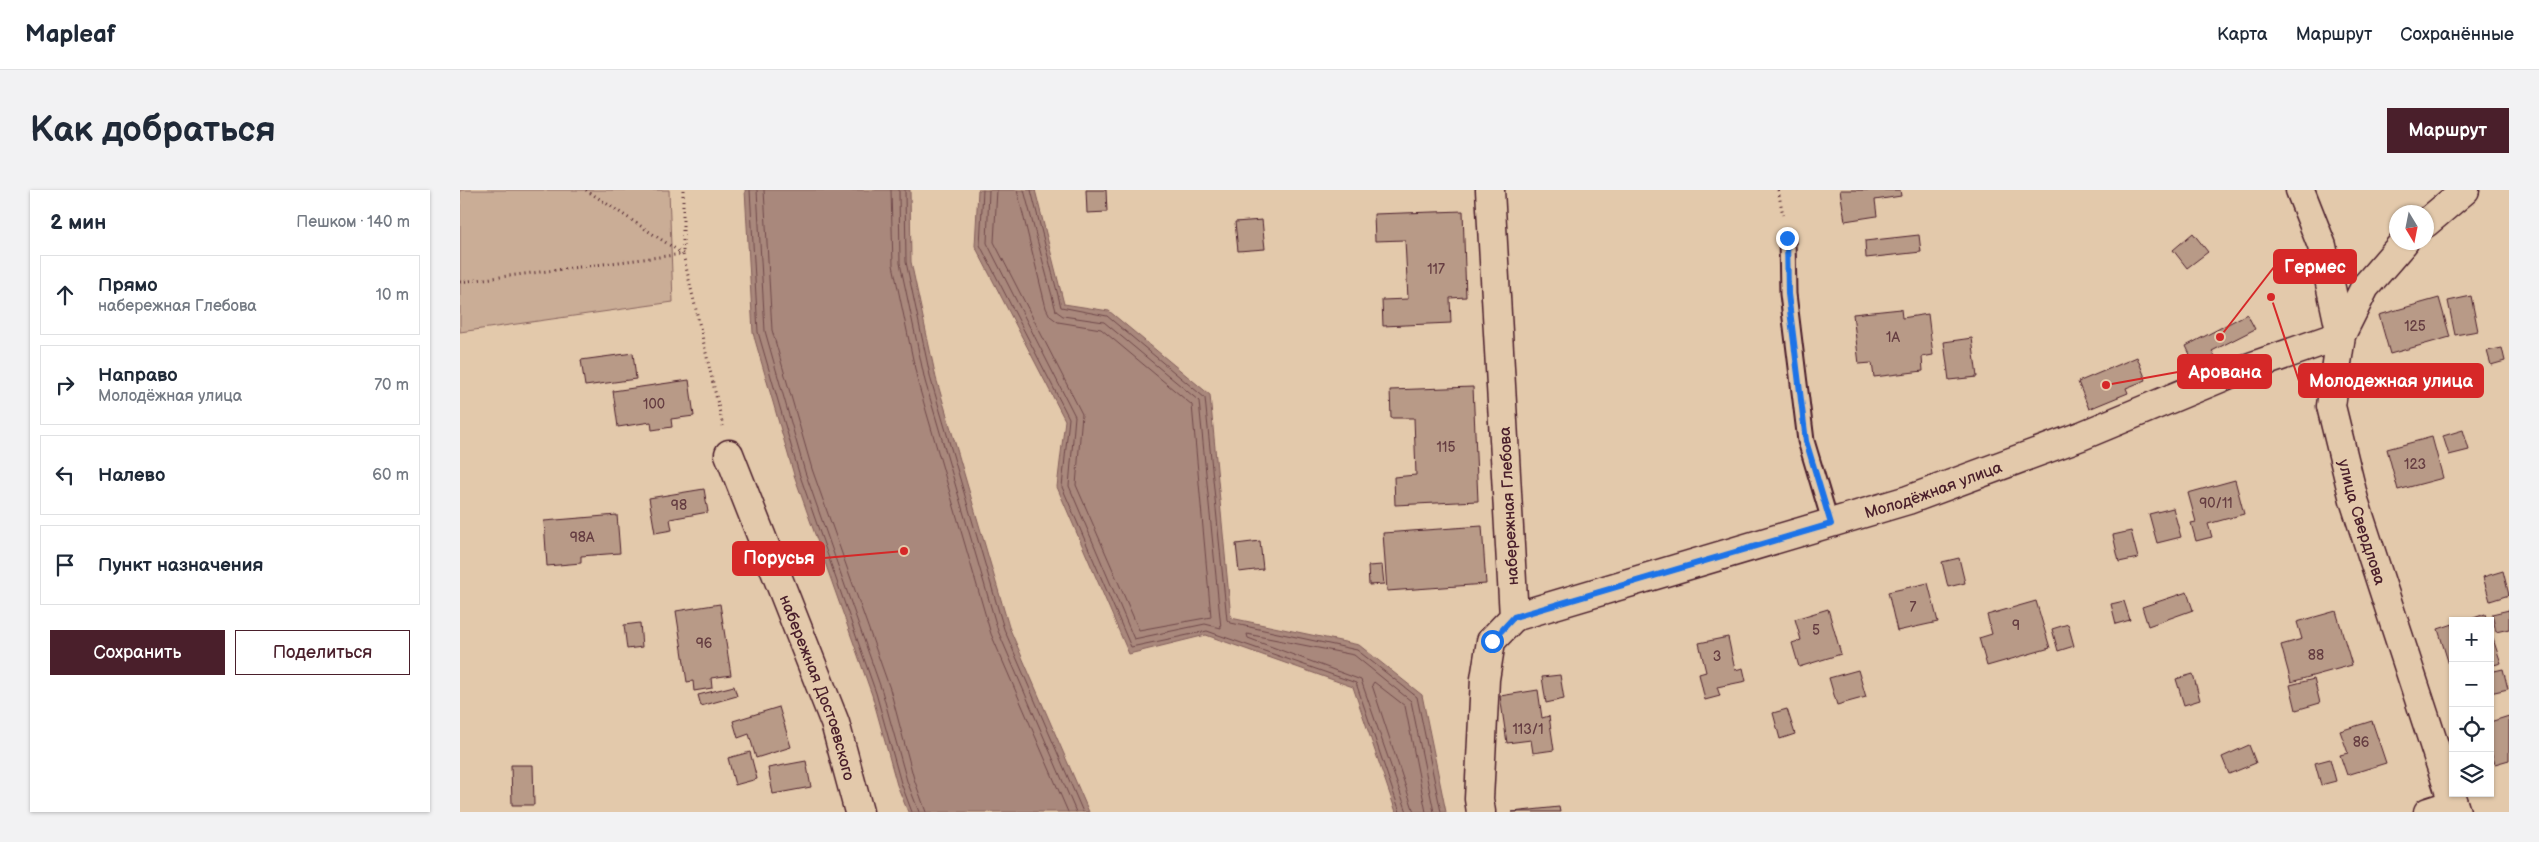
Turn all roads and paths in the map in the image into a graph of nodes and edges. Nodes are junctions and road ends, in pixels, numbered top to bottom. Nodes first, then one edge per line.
1 (586, 190) edge
2 (683, 190) edge
3 (1490, 190) edge
4 (2300, 190) edge
5 (2464, 190) edge
6 (2434, 216) edge
7 (1787, 238) dead end
8 (2397, 250) edge
9 (683, 254) junction
10 (460, 282) edge
11 (2341, 335) junction
12 (729, 454) joint
13 (1831, 524) junction
14 (1514, 617) junction
15 (2445, 809) edge
16 (859, 812) edge
17 (1480, 812) edge

1 - 9 path
2 - 9 path
3 - 14 street, набережная Глебова
4 - 11 street
5 - 6 street
7 - 13 lane
8 - 11 street, улица Свердлова
9 - 10 path
9 - 12 path
11 - 13 street, Молодёжная улица
11 - 15 street, улица Свердлова
12 - 16 street, набережная Достоевского
13 - 14 street, Молодёжная улица
14 - 17 street

